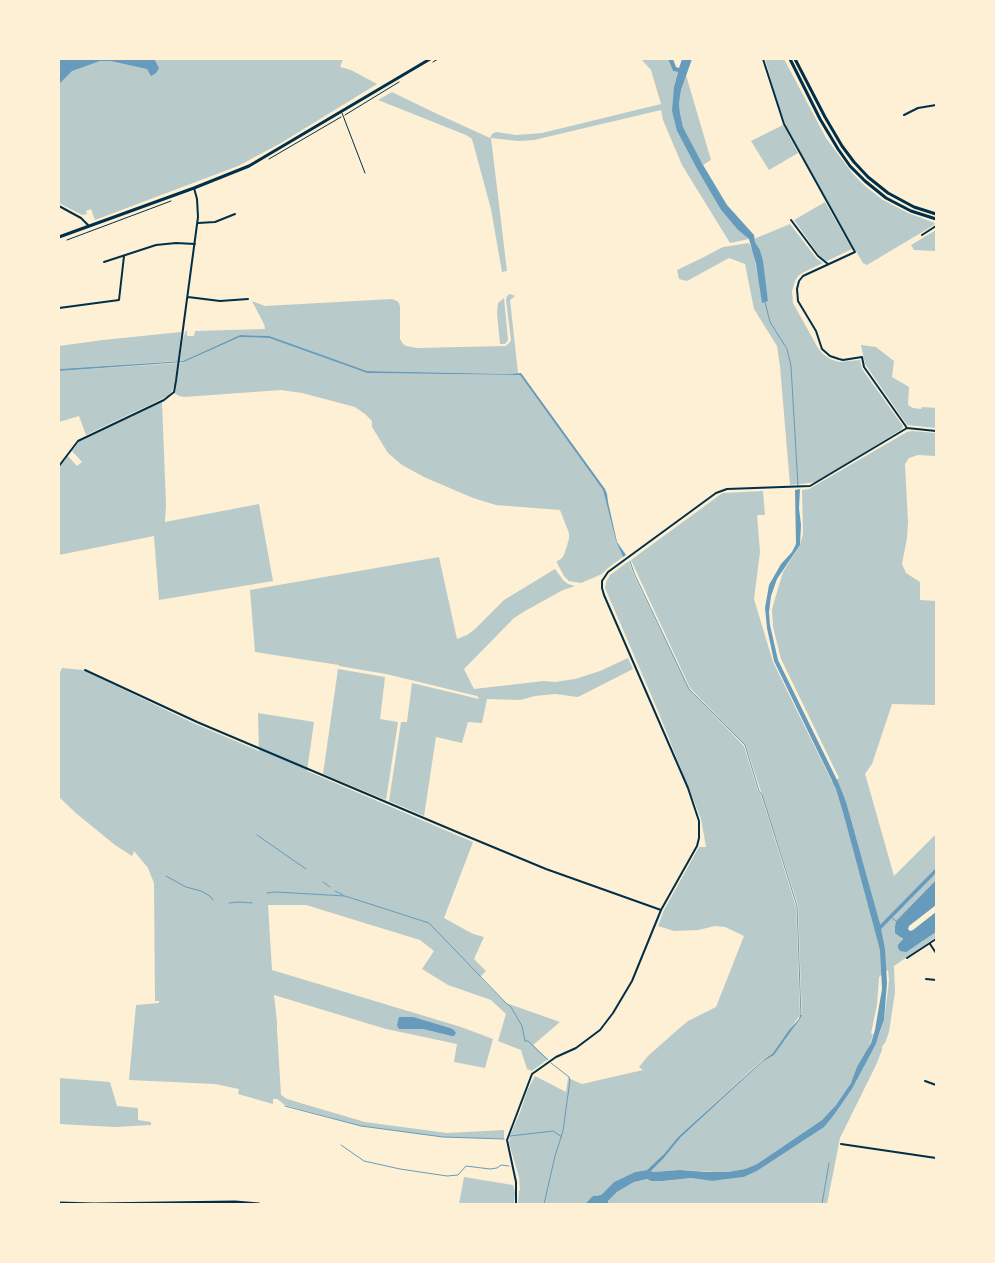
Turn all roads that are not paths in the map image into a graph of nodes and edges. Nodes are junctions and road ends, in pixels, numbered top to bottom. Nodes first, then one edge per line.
1 (430, 59) edge
2 (764, 59) edge
3 (790, 59) edge
4 (796, 59) edge
5 (936, 105) edge
6 (341, 112) junction
7 (904, 115) dead end
8 (365, 172) dead end
9 (194, 188) junction
10 (59, 206) edge
11 (235, 214) dead end
12 (936, 214) edge
13 (936, 219) edge
14 (791, 220) dead end
15 (198, 223) junction
16 (89, 226) junction
17 (936, 226) edge
18 (922, 235) dead end
19 (59, 237) edge
20 (195, 244) junction
21 (124, 256) junction
22 (104, 262) dead end
23 (828, 264) junction
24 (188, 297) junction
25 (248, 299) dead end
26 (59, 308) edge
27 (907, 428) junction
28 (936, 431) edge
29 (59, 466) edge
30 (85, 670) dead end
31 (662, 910) junction
32 (936, 939) edge
33 (930, 944) junction
34 (936, 953) edge
35 (907, 958) dead end
36 (926, 979) dead end
37 (936, 980) edge
38 (924, 1081) dead end
39 (936, 1085) edge
40 (841, 1144) dead end
41 (936, 1158) edge
42 (59, 1204) edge
43 (259, 1204) edge
44 (516, 1204) edge

1 - 6 main road
2 - 23 street
3 - 13 main road
4 - 12 main road
5 - 7 street
6 - 8 lane
6 - 9 main road
9 - 15 street
9 - 16 main road
10 - 16 street
11 - 15 street
14 - 23 street
15 - 20 street
16 - 19 main road
17 - 18 street
20 - 21 street
20 - 24 street
21 - 22 street
21 - 26 street
23 - 27 street
24 - 25 street
24 - 29 street
27 - 28 street
27 - 31 street
30 - 31 street
31 - 44 street
32 - 33 street
33 - 34 street
33 - 35 street
36 - 37 street
38 - 39 street
40 - 41 street
42 - 43 main road

